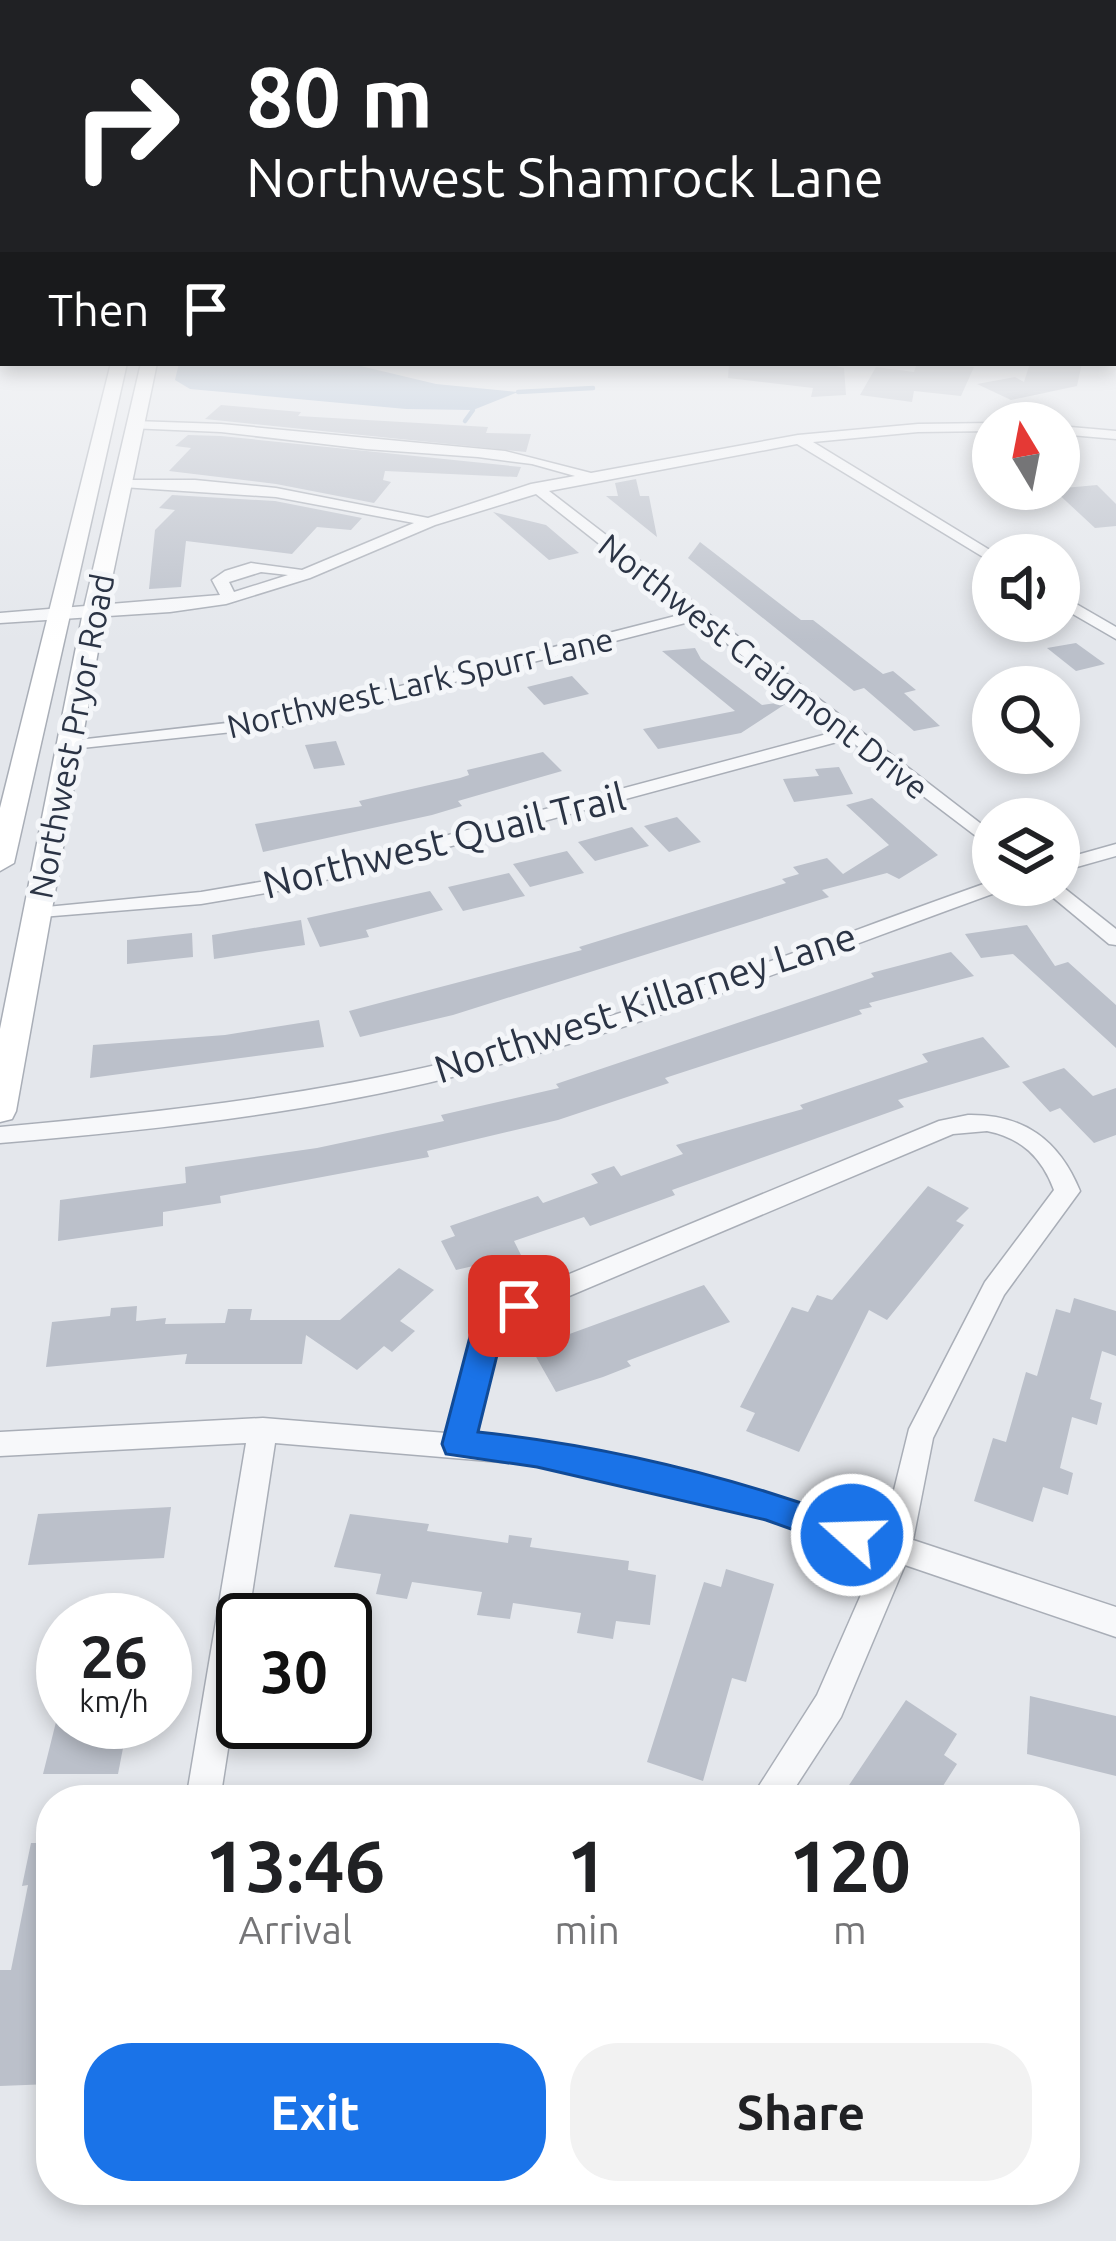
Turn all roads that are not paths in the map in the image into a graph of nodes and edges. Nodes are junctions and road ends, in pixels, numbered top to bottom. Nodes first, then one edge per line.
1 (102, 434) edge
2 (132, 434) edge
3 (267, 434) edge
4 (849, 434) edge
5 (798, 439) junction
6 (589, 476) junction
7 (122, 484) junction
8 (536, 487) junction
9 (428, 522) junction
10 (972, 546) edge
11 (304, 575) junction
12 (229, 598) junction
13 (94, 612) junction
14 (1080, 612) edge
15 (59, 613) junction
16 (697, 615) junction
17 (0, 618) edge
18 (1116, 634) edge
19 (847, 734) junction
20 (69, 746) junction
21 (972, 827) edge
22 (1116, 850) edge
23 (1080, 860) edge
24 (0, 863) edge
25 (972, 894) edge
26 (1074, 906) edge
27 (36, 914) junction
28 (1116, 939) edge
29 (0, 1111) edge
30 (0, 1136) edge
31 (263, 1430) junction
32 (0, 1444) edge
33 (458, 1444) junction
34 (895, 1551) junction
35 (1116, 1622) edge
36 (205, 1785) edge
37 (777, 1785) edge

1 - 15 main road, Northwest Pryor Road
2 - 7 main road, Northwest Pryor Road
3 - 6 street
4 - 5 street
5 - 6 street
5 - 10 street
6 - 8 street
7 - 9 street
7 - 13 main road, Northwest Pryor Road
8 - 9 street
8 - 16 street, Northwest Craigmont Drive
9 - 11 street
11 - 12 street
11 - 12 street
12 - 13 street
13 - 15 street
13 - 20 main road, Northwest Pryor Road
14 - 18 street
15 - 17 street
15 - 24 main road, Northwest Pryor Road
16 - 19 street, Northwest Craigmont Drive
16 - 20 street, Northwest Lark Spurr Lane
19 - 21 street, Northwest Craigmont Drive
19 - 27 street, Northwest Quail Trail
20 - 27 main road, Northwest Pryor Road
22 - 23 street
25 - 30 street, Northwest Killarney Lane
26 - 28 street
27 - 29 main road, Northwest Pryor Road
31 - 32 street
31 - 33 street
31 - 36 street
33 - 34 street
33 - 34 street
34 - 35 street
34 - 37 street

